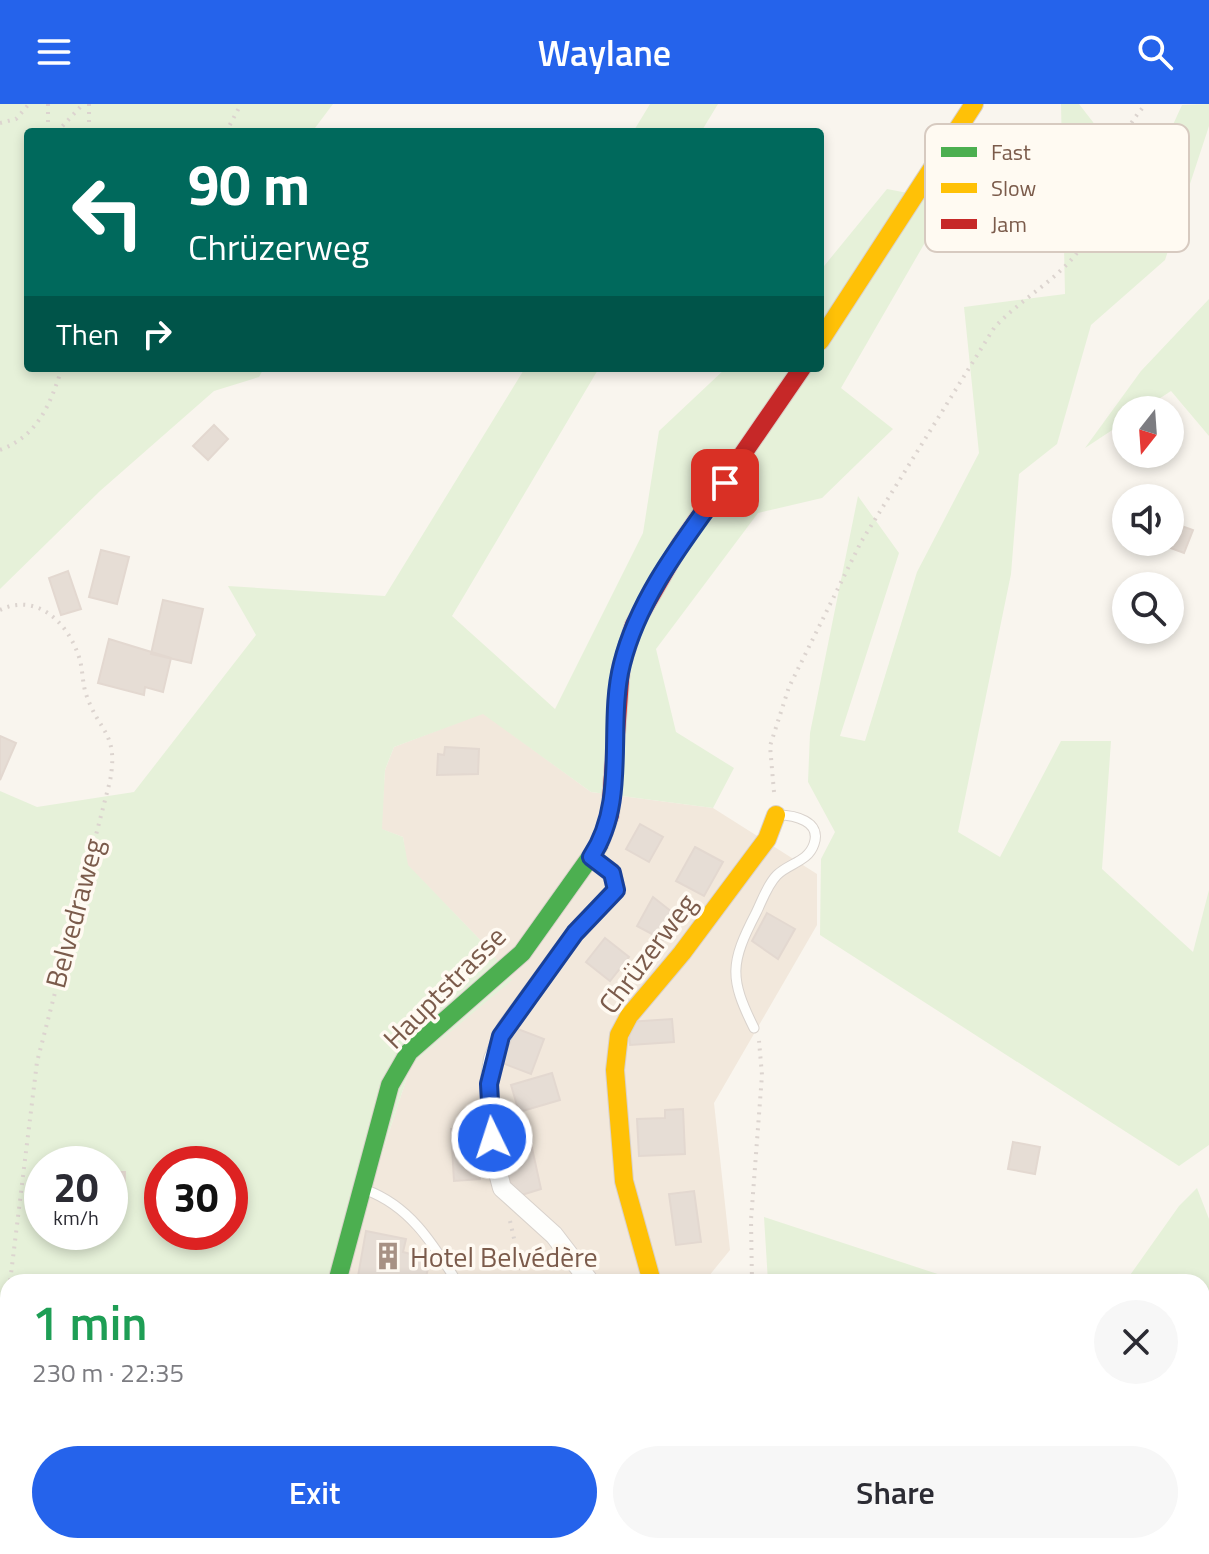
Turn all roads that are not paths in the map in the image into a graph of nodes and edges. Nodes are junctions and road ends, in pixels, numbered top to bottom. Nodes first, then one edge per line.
1 (974, 104) edge
2 (961, 124) edge
3 (925, 179) edge
4 (824, 335) edge
5 (799, 372) edge
6 (776, 815) joint
7 (591, 857) junction
8 (754, 1028) road end
9 (362, 1189) junction
10 (339, 1274) edge
11 (451, 1274) edge
12 (584, 1274) edge
13 (650, 1274) edge

1 - 2 main road
3 - 4 main road
5 - 7 main road, Hauptstrasse
6 - 8 lane
6 - 13 main road, Chrüzerweg
7 - 9 main road, Hauptstrasse
7 - 12 street
9 - 10 main road, Hauptstrasse
9 - 11 lane

